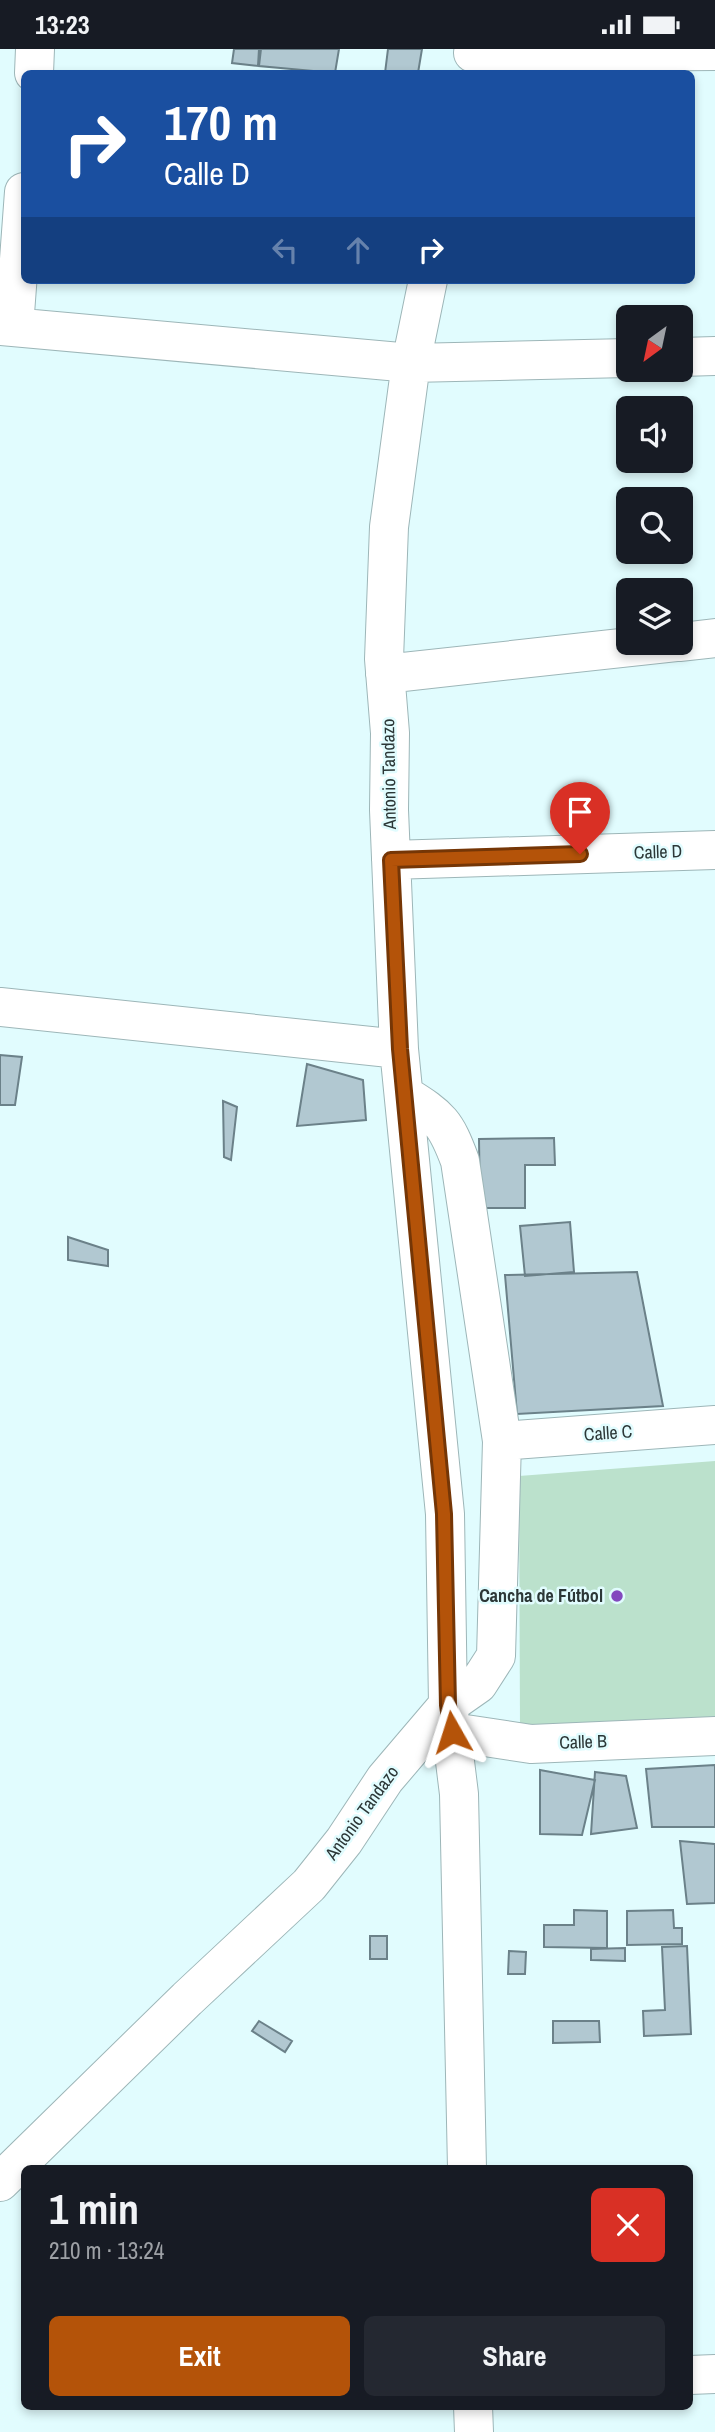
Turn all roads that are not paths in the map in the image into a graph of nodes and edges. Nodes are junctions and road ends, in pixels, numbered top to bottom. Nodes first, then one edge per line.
1 (35, 49) edge
2 (715, 51) edge
3 (472, 59) edge
4 (33, 70) edge
5 (21, 216) edge
6 (427, 284) edge
7 (7, 327) edge
8 (715, 356) edge
9 (693, 357) edge
10 (616, 358) edge
11 (411, 363) junction
12 (715, 638) edge
13 (693, 640) edge
14 (616, 649) edge
15 (385, 674) junction
16 (715, 850) edge
17 (391, 860) junction
18 (0, 1007) edge
19 (400, 1049) junction
20 (406, 1096) junction
21 (715, 1425) edge
22 (502, 1441) junction
23 (450, 1718) junction
24 (715, 1736) edge
25 (467, 2165) edge
26 (0, 2182) edge
27 (715, 2374) edge
28 (693, 2375) edge
29 (472, 2410) edge
30 (474, 2432) edge

1 - 4 street
2 - 3 street
5 - 7 street
6 - 11 street, Antonio Tandazo
7 - 11 street
8 - 9 street
10 - 11 street
11 - 15 street, Antonio Tandazo
12 - 13 street
14 - 15 street
15 - 17 street, Antonio Tandazo
16 - 17 street, Calle D
17 - 19 street, Antonio Tandazo
18 - 19 street
19 - 20 street, Antonio Tandazo
20 - 22 street
20 - 23 street, Antonio Tandazo
21 - 22 street, Calle C
22 - 23 street
23 - 24 street, Calle B
23 - 25 street
23 - 26 street, Antonio Tandazo
27 - 28 street
29 - 30 street

